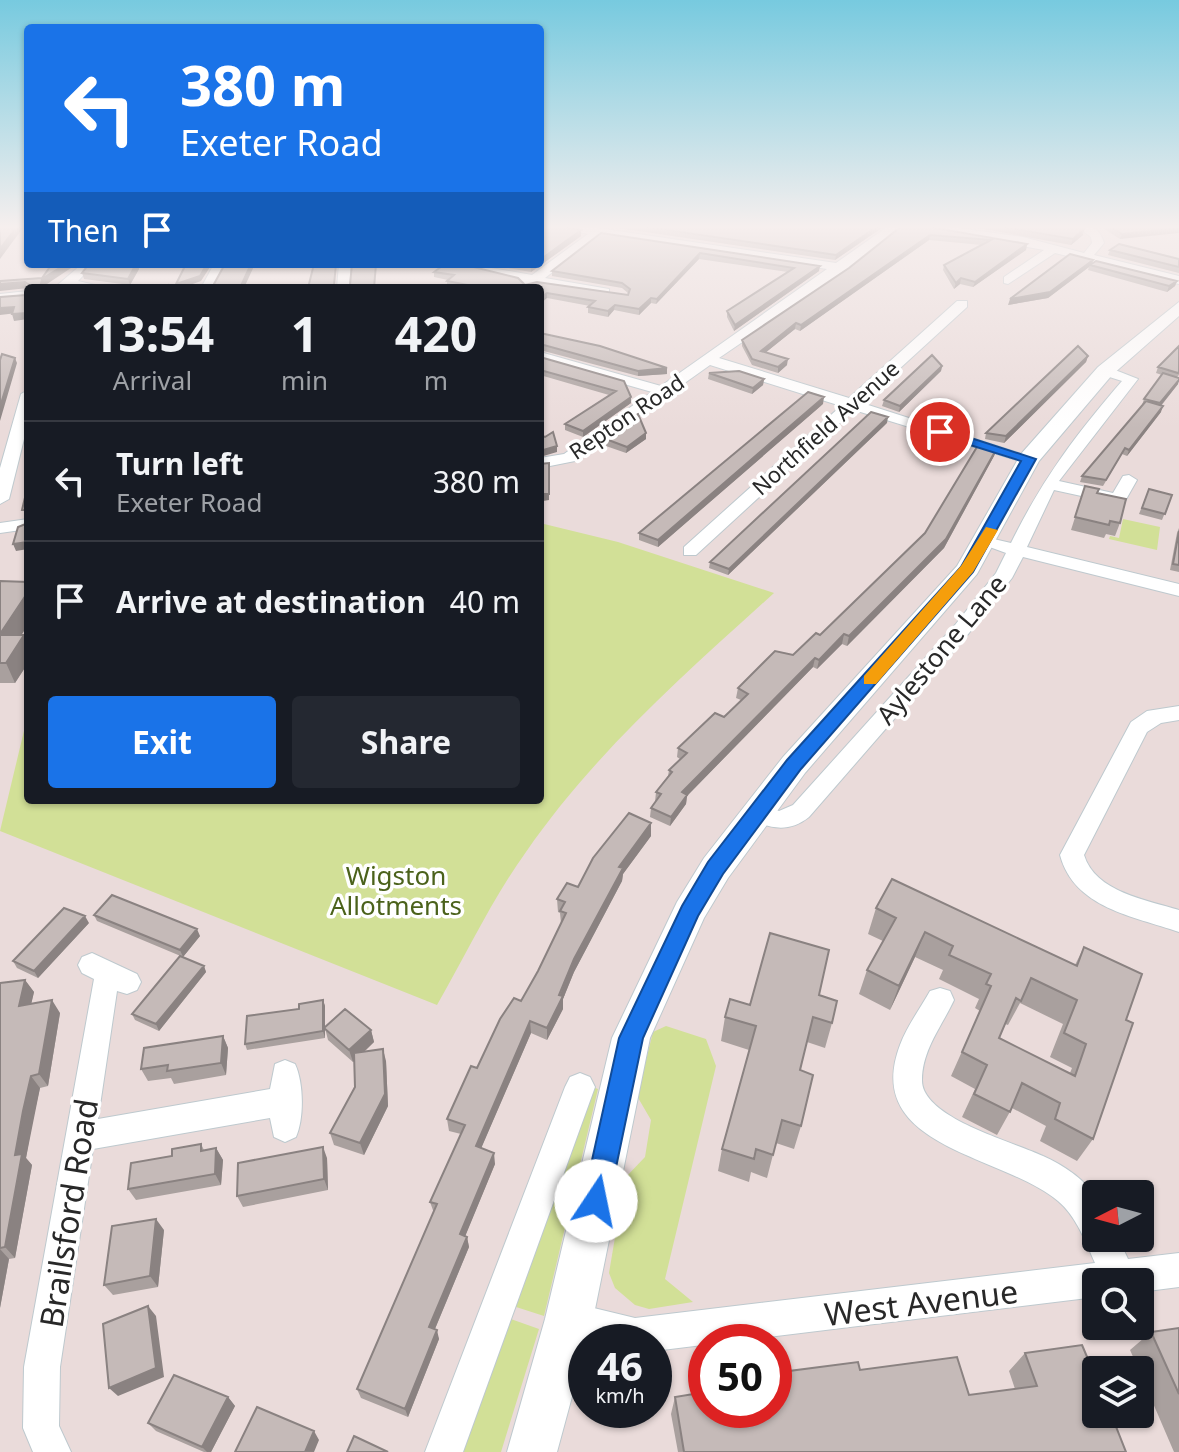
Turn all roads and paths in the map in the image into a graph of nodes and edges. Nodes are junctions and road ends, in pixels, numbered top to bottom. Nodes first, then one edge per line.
1 (576, 293) edge
2 (806, 293) edge
3 (24, 295) edge
4 (0, 298) edge
5 (616, 300) edge
6 (962, 304) dead end
7 (1179, 307) edge
8 (544, 357) edge
9 (709, 360) junction
10 (1105, 371) junction
11 (663, 391) junction
12 (850, 404) junction
13 (24, 409) edge
14 (1029, 459) junction
15 (544, 462) edge
16 (1129, 480) dead end
17 (1049, 484) junction
18 (0, 499) edge
19 (24, 525) edge
20 (0, 528) edge
21 (985, 542) junction
22 (1016, 550) junction
23 (690, 551) dead end
24 (1179, 590) edge
25 (1179, 713) edge
26 (756, 812) junction
27 (1179, 921) edge
28 (111, 974) dead end
29 (940, 1000) dead end
30 (580, 1087) dead end
31 (285, 1101) dead end
32 (83, 1136) junction
33 (1082, 1207) edge
34 (1179, 1270) edge
35 (1154, 1273) edge
36 (1082, 1282) edge
37 (569, 1319) junction
38 (52, 1452) edge
39 (444, 1452) edge
40 (532, 1452) edge

1 - 5 street
2 - 9 street, Repton Road
3 - 4 street
6 - 12 street, Northfield Avenue
7 - 10 main road, Aylestone Lane
8 - 11 street
9 - 11 street, Repton Road
9 - 12 street
10 - 14 main road, Aylestone Lane
10 - 17 street, Aylestone Lane
11 - 15 street, Repton Road
12 - 14 street
12 - 23 street, Northfield Avenue
13 - 18 street
14 - 21 main road, Aylestone Lane
16 - 17 street
17 - 22 street, Aylestone Lane
19 - 20 street
21 - 22 street
21 - 26 main road, Aylestone Lane
22 - 24 street
22 - 26 street, Aylestone Lane
25 - 27 street
26 - 37 main road, Aylestone Lane
28 - 32 street, Brailsford Road
29 - 33 street
30 - 39 street
31 - 32 street
32 - 38 street, Brailsford Road
34 - 35 street, West Avenue
36 - 37 street, West Avenue
37 - 40 main road, Aylestone Lane

